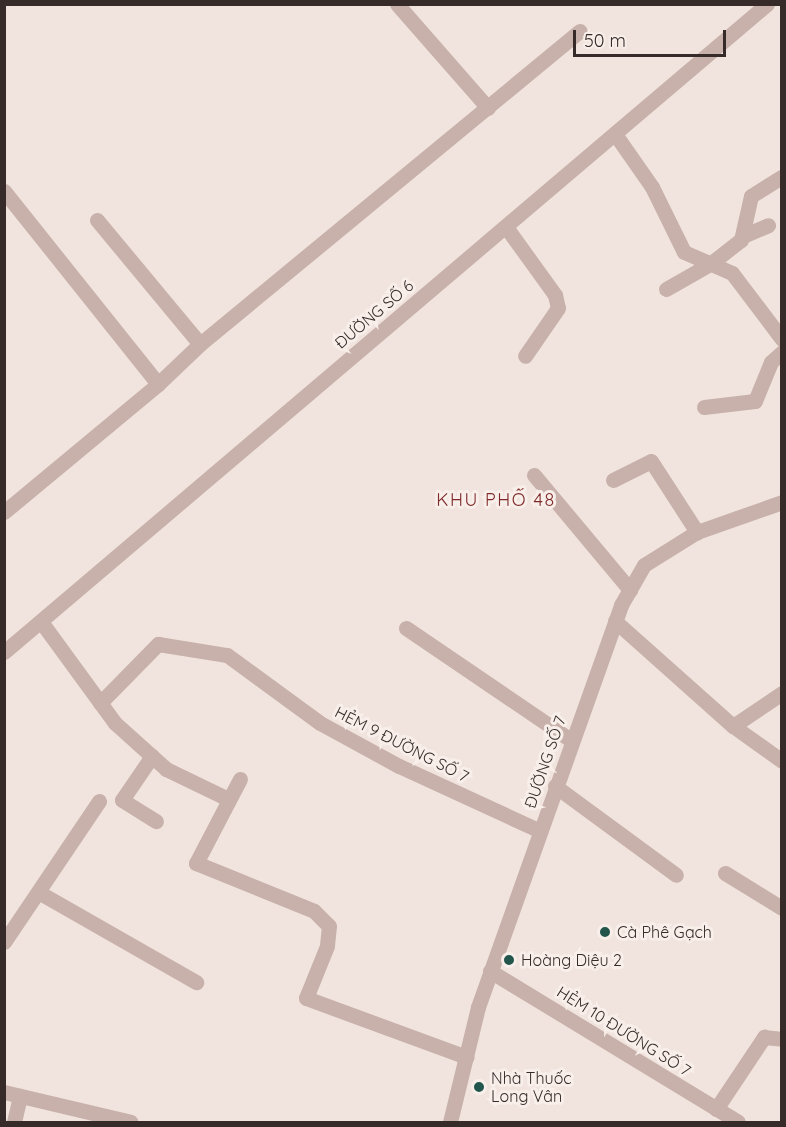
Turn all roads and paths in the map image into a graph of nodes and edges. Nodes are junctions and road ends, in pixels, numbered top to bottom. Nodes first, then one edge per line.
1 (397, 4) edge
2 (767, 4) edge
3 (580, 31) dead end
4 (489, 108) junction
5 (615, 134) junction
6 (782, 177) edge
7 (4, 191) edge
8 (97, 220) dead end
9 (768, 225) dead end
10 (506, 227) junction
11 (745, 235) junction
12 (710, 264) junction
13 (666, 289) dead end
14 (782, 339) edge
15 (200, 344) junction
16 (782, 352) edge
17 (525, 356) dead end
18 (158, 384) junction
19 (704, 407) dead end
20 (534, 475) dead end
21 (613, 480) dead end
22 (782, 502) edge
23 (4, 512) edge
24 (697, 532) junction
25 (630, 590) junction
26 (615, 621) junction
27 (42, 622) junction
28 (406, 628) dead end
29 (4, 652) edge
30 (782, 693) edge
31 (100, 703) junction
32 (733, 726) junction
33 (571, 740) junction
34 (152, 756) junction
35 (782, 760) edge
36 (240, 779) dead end
37 (555, 786) junction
38 (228, 799) junction
39 (99, 801) dead end
40 (156, 821) dead end
41 (540, 831) junction
42 (725, 873) dead end
43 (675, 875) dead end
44 (40, 893) junction
45 (782, 908) edge
46 (4, 942) edge
47 (490, 970) junction
48 (196, 982) dead end
49 (782, 1039) edge
50 (466, 1057) junction
51 (12, 1094) edge
52 (716, 1109) junction
53 (14, 1122) edge
54 (131, 1122) edge
55 (450, 1122) edge
56 (738, 1122) edge

1 - 4 street
2 - 5 street, ĐƯỜNG SỐ 6
3 - 4 street
4 - 15 street
5 - 10 street, ĐƯỜNG SỐ 6
5 - 12 street
6 - 11 street
7 - 18 street
8 - 15 street
9 - 11 street
10 - 17 street
10 - 27 street, ĐƯỜNG SỐ 6
11 - 12 street
12 - 13 street
12 - 14 street
15 - 18 street
16 - 19 street
18 - 23 street
20 - 25 street
21 - 24 street
22 - 24 street, ĐƯỜNG SỐ 7
24 - 25 street, ĐƯỜNG SỐ 7
25 - 26 street, ĐƯỜNG SỐ 7
26 - 32 street
26 - 33 street, ĐƯỜNG SỐ 7
27 - 29 street, ĐƯỜNG SỐ 6
27 - 31 street
28 - 33 street
30 - 32 street
31 - 34 street
31 - 41 street, HẺM 9 ĐƯỜNG SỐ 7
32 - 35 street
33 - 37 street, ĐƯỜNG SỐ 7
34 - 38 street
34 - 40 street
36 - 38 street
37 - 41 street, ĐƯỜNG SỐ 7
37 - 43 street
38 - 50 street
39 - 44 street
41 - 47 street, ĐƯỜNG SỐ 7
42 - 45 street
44 - 46 street
44 - 48 street
47 - 50 street, ĐƯỜNG SỐ 7
47 - 52 street, HẺM 10 ĐƯỜNG SỐ 7
49 - 52 street
50 - 55 street, ĐƯỜNG SỐ 7
51 - 53 street
51 - 54 street
52 - 56 street, HẺM 10 ĐƯỜNG SỐ 7

